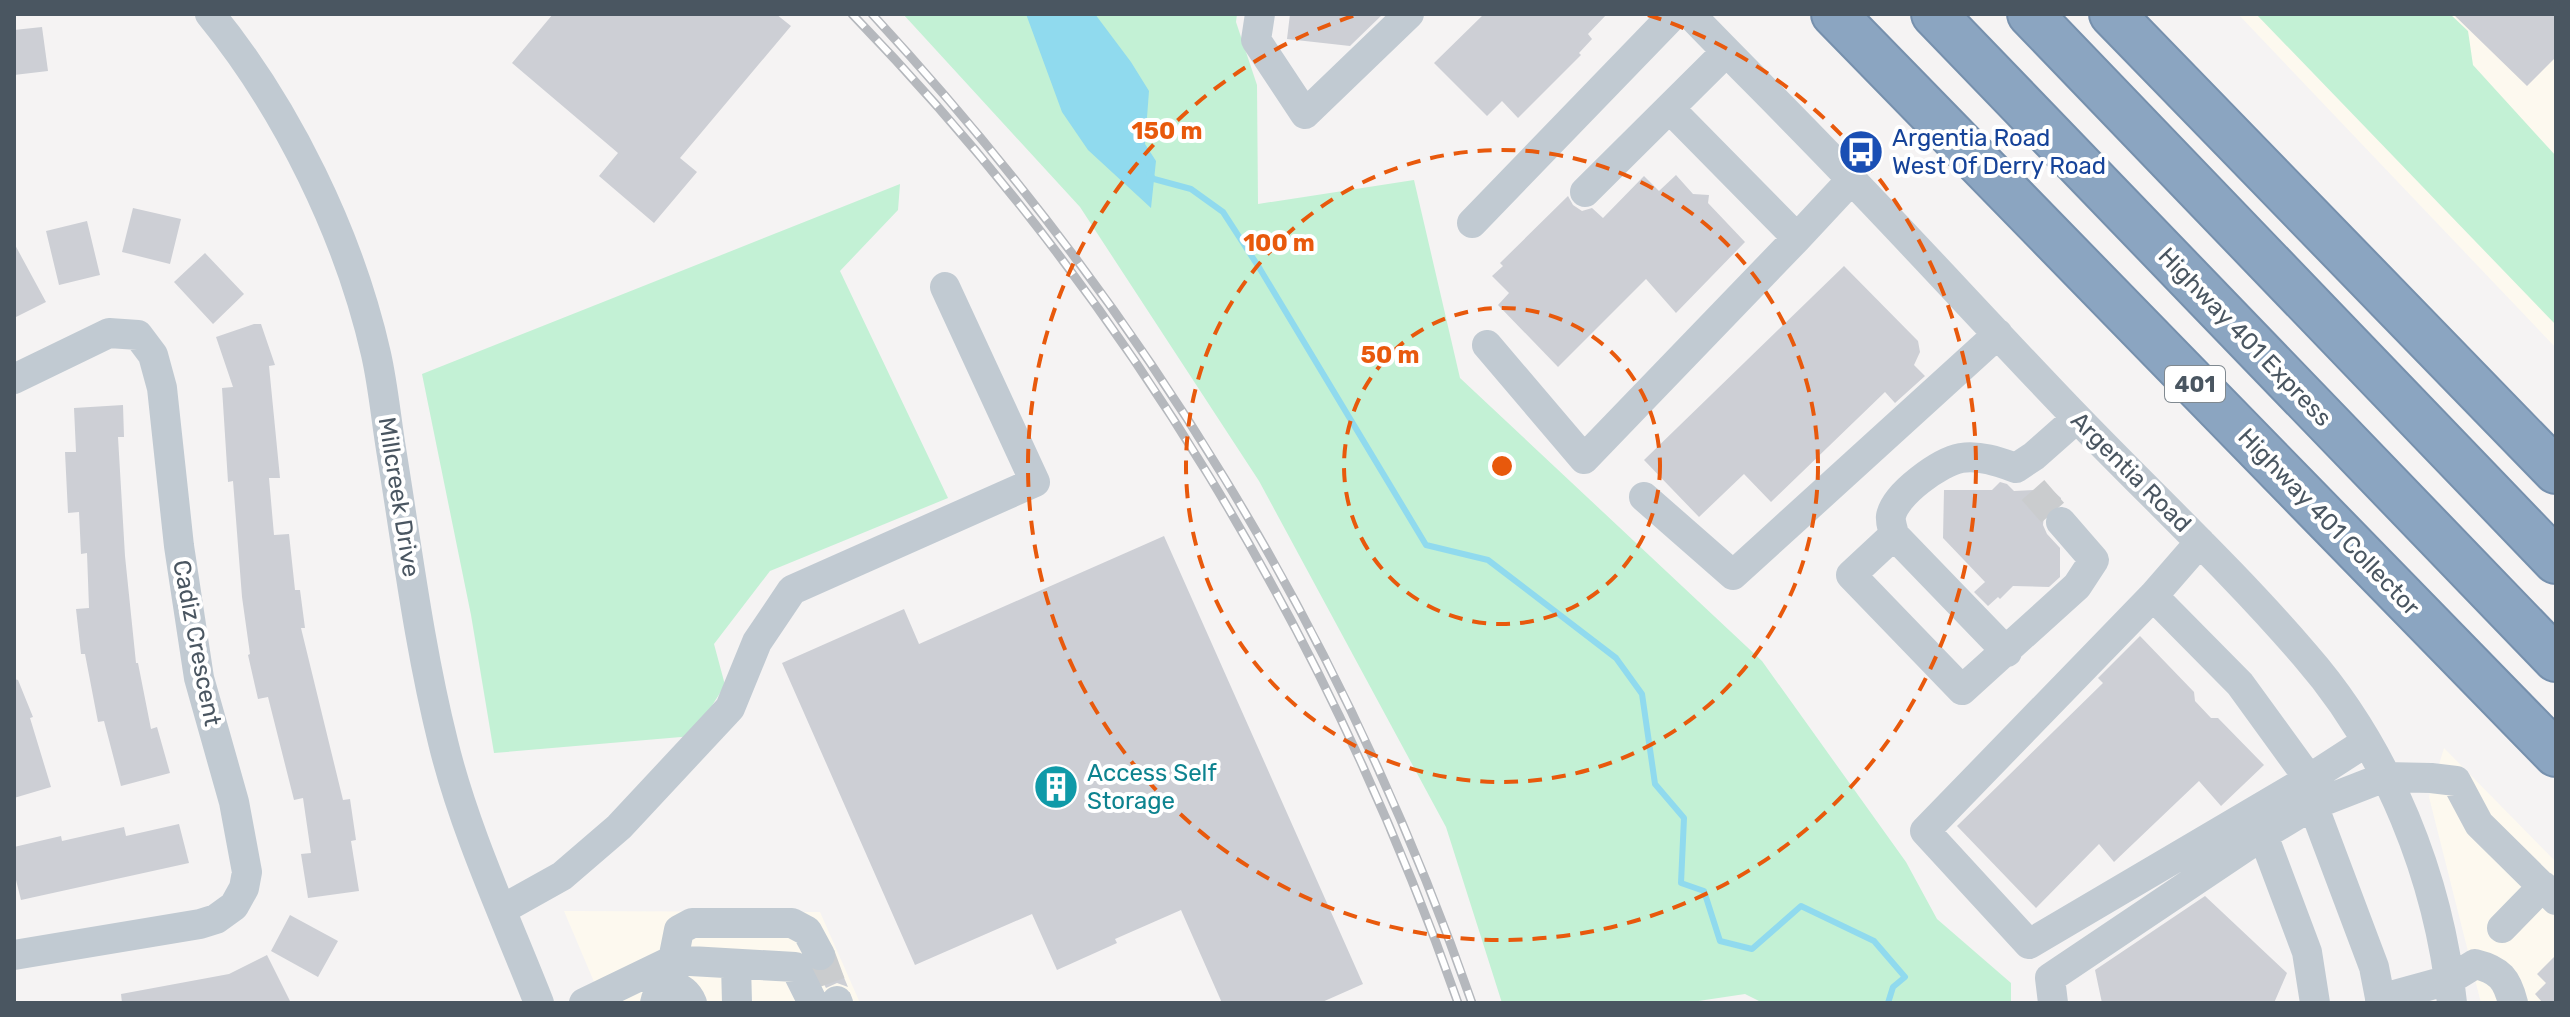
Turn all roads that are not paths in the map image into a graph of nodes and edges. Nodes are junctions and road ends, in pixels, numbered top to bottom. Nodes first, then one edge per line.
1 (210, 14) edge
2 (1260, 14) edge
3 (1409, 14) edge
4 (1674, 14) edge
5 (1690, 14) edge
6 (1834, 14) edge
7 (1934, 14) edge
8 (2030, 14) edge
9 (2112, 14) edge
10 (1726, 52) junction
11 (1670, 109) junction
12 (1852, 179) junction
13 (1585, 192) dead end
14 (1472, 223) dead end
15 (1797, 238) junction
16 (945, 287) dead end
17 (1998, 334) junction
18 (1487, 345) dead end
19 (14, 379) edge
20 (2077, 418) junction
21 (2556, 471) edge
22 (1644, 497) dead end
23 (2061, 522) tunnel mouth
24 (1894, 535) junction
25 (2200, 542) junction
26 (2556, 561) edge
27 (2153, 596) junction
28 (2007, 652) junction
29 (2556, 659) edge
30 (2366, 742) junction
31 (2556, 754) edge
32 (2385, 777) junction
33 (2311, 792) junction
34 (2263, 835) junction
35 (2549, 893) edge
36 (503, 909) junction
37 (2502, 928) dead end
38 (14, 955) edge
39 (820, 955) tunnel mouth
40 (673, 960) junction
41 (736, 965) junction
42 (638, 990) edge
43 (2451, 991) edge
44 (2381, 1001) edge
45 (830, 1002) edge
46 (539, 1003) edge
47 (584, 1003) edge
48 (655, 1003) edge
49 (692, 1003) edge
50 (737, 1003) edge
51 (2053, 1003) edge
52 (2315, 1003) edge
53 (2513, 1003) edge

1 - 36 street, Millcreek Drive
2 - 3 street
4 - 14 street
5 - 10 street, Argentia Road
6 - 31 highway, Highway 401 Collector / 401
7 - 29 highway, Highway 401 Express / 401
8 - 26 highway
9 - 21 highway
10 - 11 street
10 - 12 street, Argentia Road
11 - 13 street
11 - 15 street
12 - 15 street
12 - 17 street, Argentia Road
15 - 18 street
16 - 36 street
17 - 20 street, Argentia Road
17 - 22 street
19 - 38 street, Cadiz Crescent
20 - 24 street
20 - 25 street, Argentia Road
23 - 28 street
24 - 28 street
24 - 28 street
25 - 27 street
25 - 30 street, Argentia Road
27 - 33 street
27 - 33 street
30 - 32 street, Argentia Road
30 - 33 street
32 - 33 street
32 - 35 street
32 - 43 street, Argentia Road
33 - 34 street
33 - 44 street
34 - 51 street
34 - 52 street
35 - 37 street
36 - 46 street, Millcreek Drive
39 - 40 street
40 - 41 street
40 - 42 street
41 - 45 street
41 - 50 street
42 - 47 street
43 - 44 street
43 - 53 street
48 - 49 street

